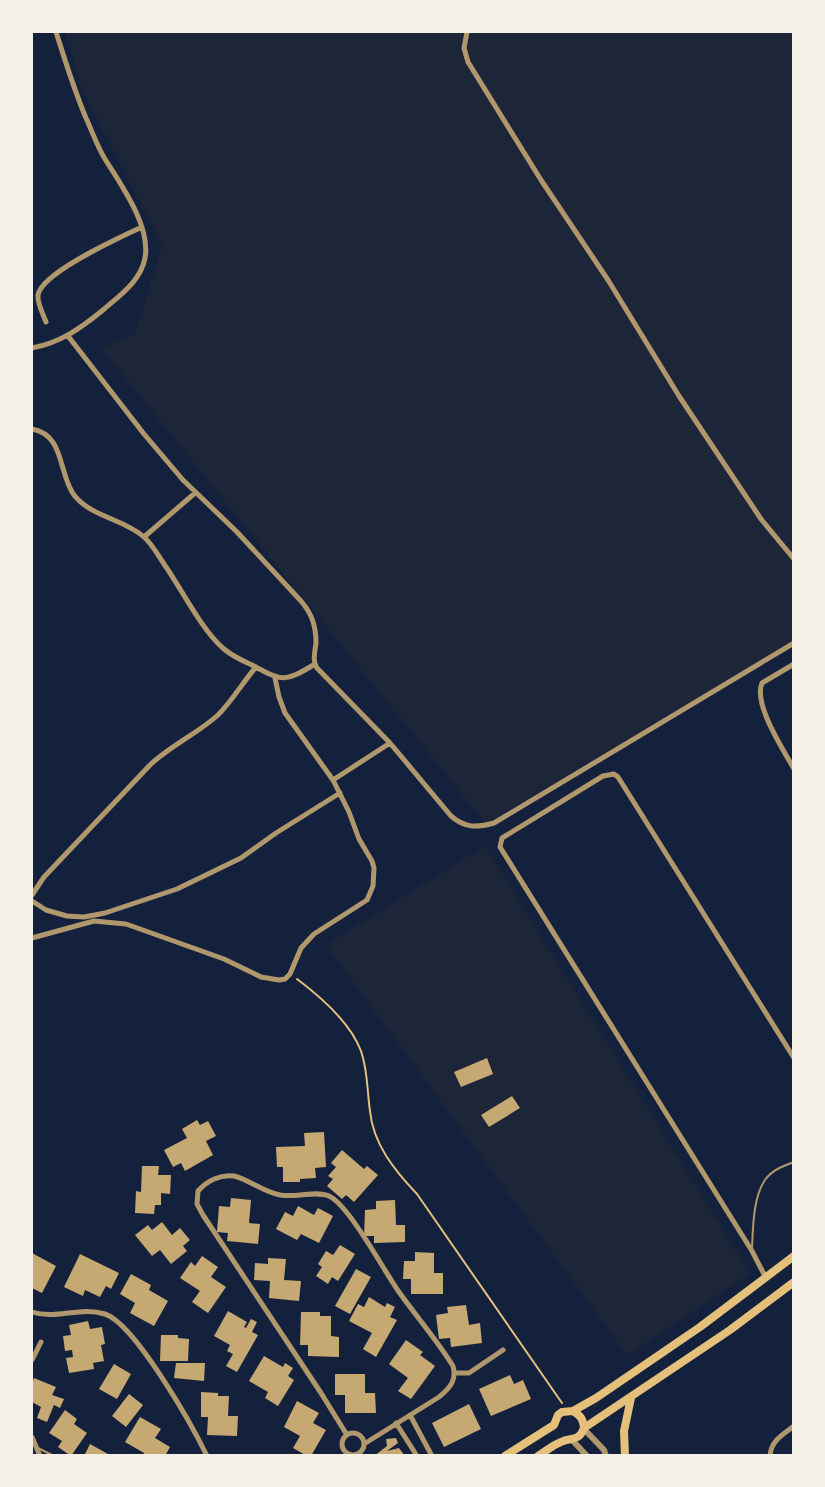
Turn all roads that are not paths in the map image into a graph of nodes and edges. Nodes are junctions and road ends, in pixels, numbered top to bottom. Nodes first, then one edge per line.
1 (56, 32) edge
2 (467, 32) edge
3 (142, 227) junction
4 (46, 322) dead end
5 (68, 336) junction
6 (32, 348) edge
7 (32, 429) edge
8 (195, 493) junction
9 (144, 537) junction
10 (794, 559) edge
11 (794, 643) edge
12 (315, 664) junction
13 (794, 664) edge
14 (256, 668) junction
15 (275, 678) junction
16 (390, 743) junction
17 (794, 769) edge
18 (333, 780) junction
19 (340, 793) junction
20 (32, 895) edge
21 (32, 901) edge
22 (32, 938) edge
23 (794, 1058) edge
24 (794, 1162) edge
25 (752, 1251) junction
26 (794, 1256) edge
27 (766, 1278) junction
28 (794, 1282) edge
29 (32, 1312) edge
30 (41, 1342) dead end
31 (503, 1350) dead end
32 (32, 1360) edge
33 (455, 1373) junction
34 (631, 1398) junction
35 (570, 1411) junction
36 (410, 1415) junction
37 (396, 1423) junction
38 (554, 1425) junction
39 (794, 1426) edge
40 (584, 1429) junction
41 (347, 1435) junction
42 (32, 1437) edge
43 (564, 1440) junction
44 (573, 1441) junction
45 (364, 1444) junction
46 (37, 1448) junction
47 (40, 1455) edge
48 (54, 1455) edge
49 (207, 1455) edge
50 (417, 1455) edge
51 (432, 1455) edge
52 (505, 1455) edge
53 (538, 1455) edge
54 (587, 1455) edge
55 (606, 1455) edge
56 (625, 1455) edge
57 (770, 1455) edge

1 - 3 street
2 - 10 street
3 - 4 street
3 - 5 street
5 - 6 street
5 - 8 street
7 - 9 street
8 - 9 street
8 - 12 street
9 - 14 street
11 - 16 street
12 - 15 street
12 - 16 street
13 - 17 street
14 - 15 street
14 - 20 street
15 - 18 street
16 - 18 street
18 - 19 street
19 - 21 street
19 - 22 street
23 - 25 street
24 - 25 lane
25 - 27 street
26 - 27 main road
27 - 35 main road
28 - 34 main road
29 - 49 street
30 - 32 street
31 - 33 street
33 - 36 street
33 - 41 street
34 - 40 main road
34 - 56 main road
35 - 38 main road
35 - 40 main road
36 - 37 street
36 - 51 street
37 - 45 street
37 - 50 street
38 - 43 main road
38 - 52 main road
39 - 57 street
40 - 44 main road
40 - 55 street
41 - 45 street
41 - 45 street
42 - 46 street
43 - 44 main road
43 - 53 main road
44 - 54 street
46 - 47 street
46 - 48 lane

